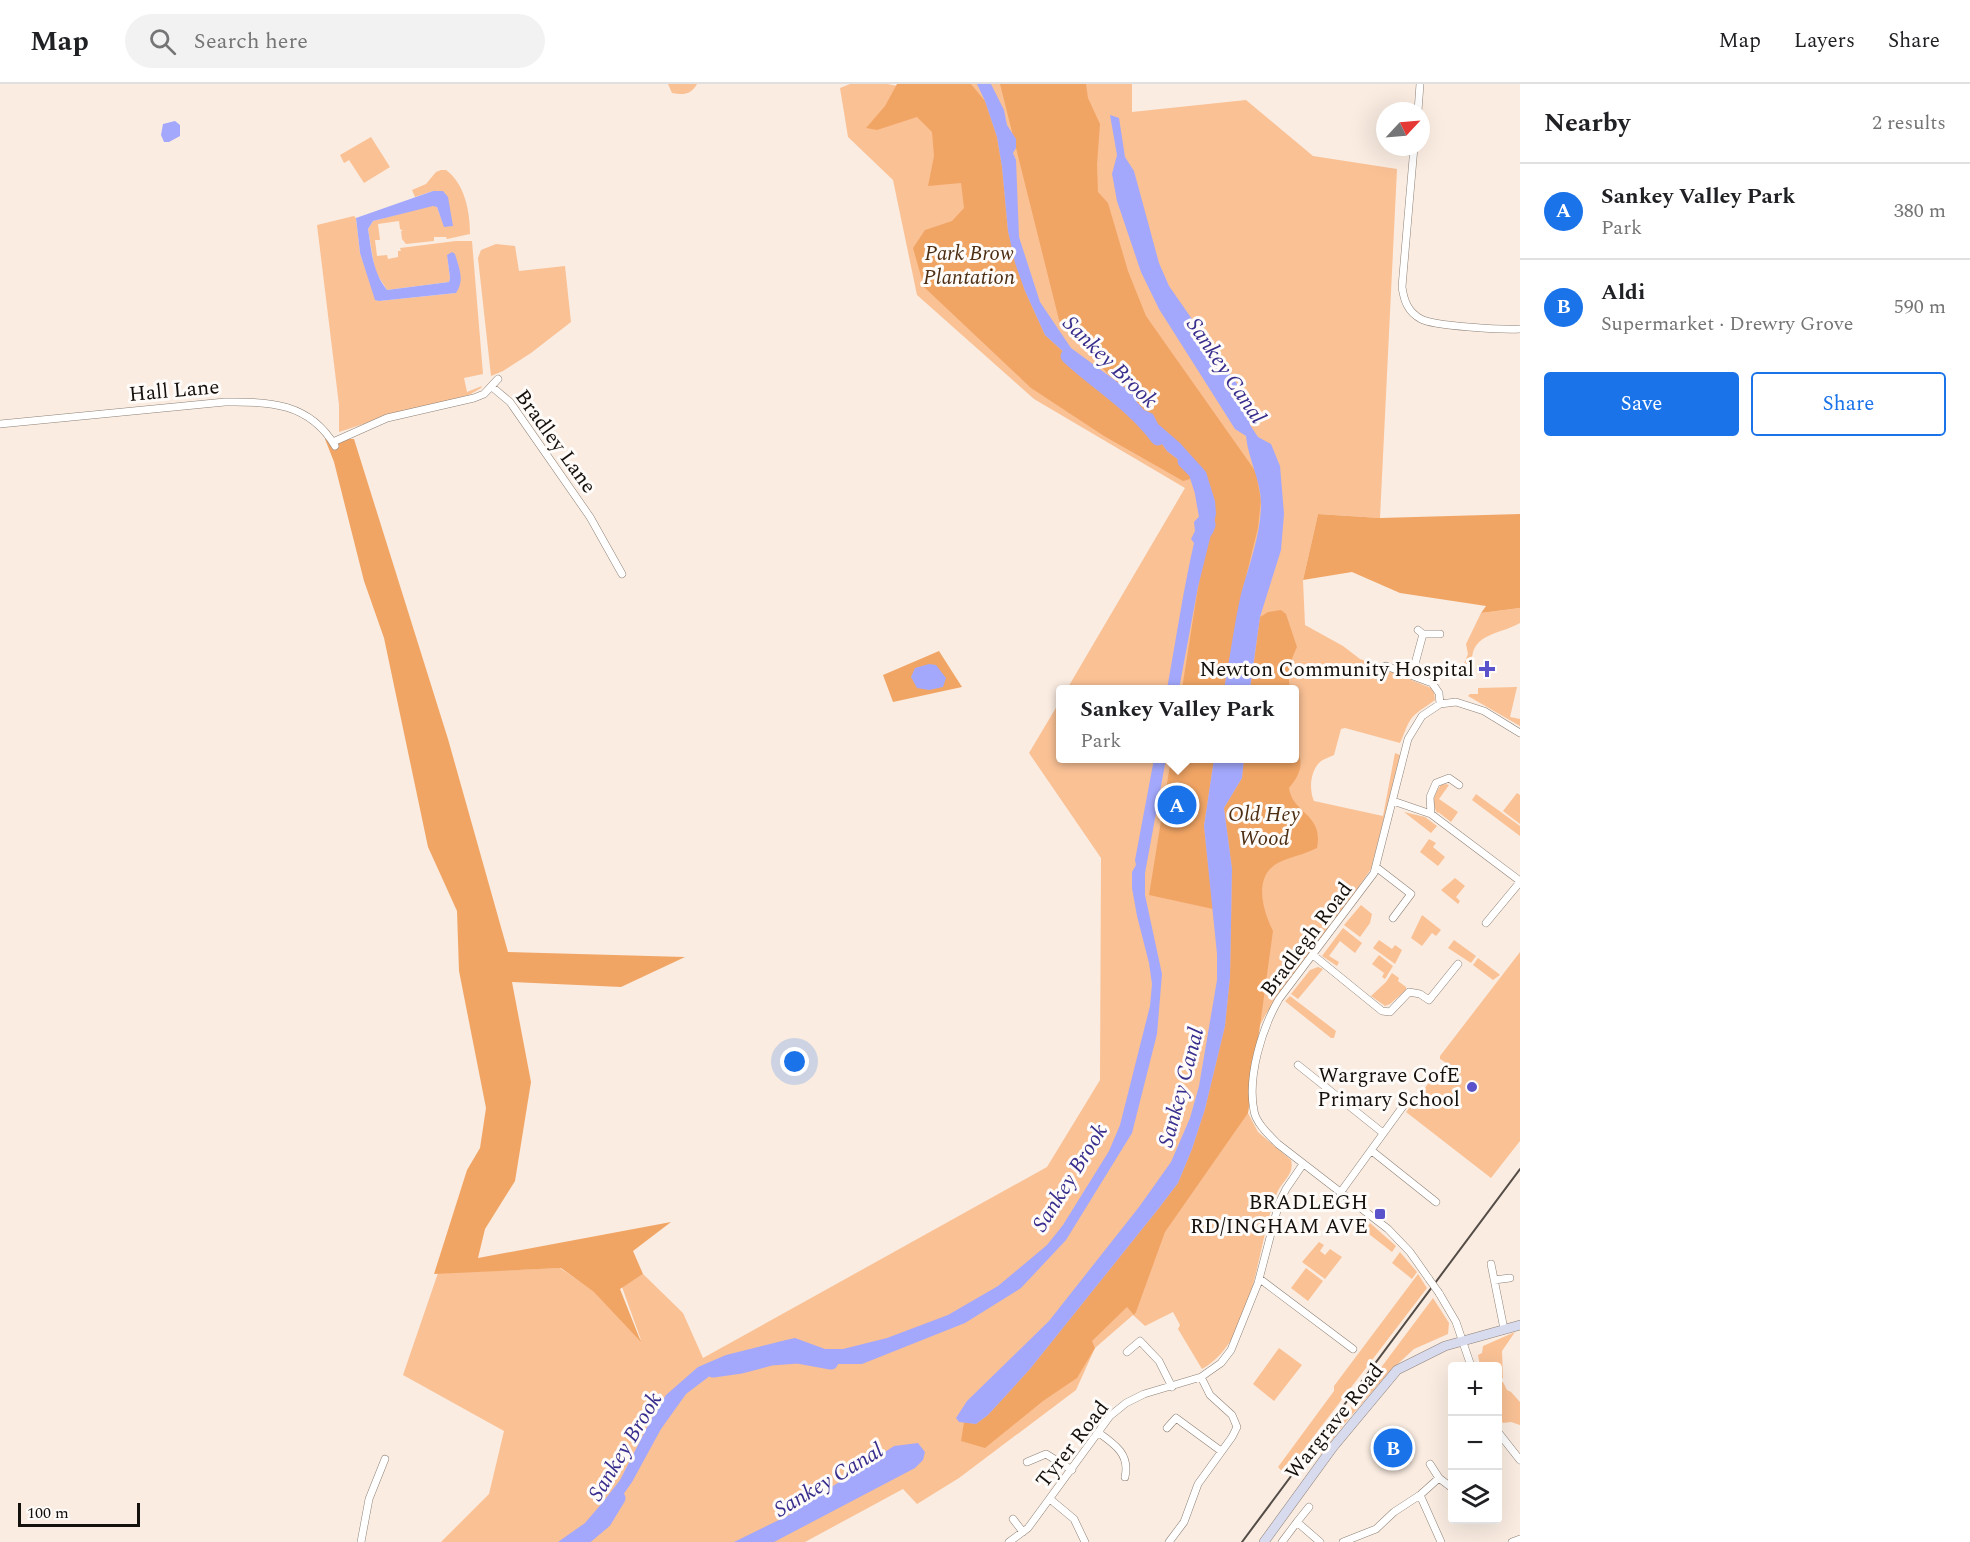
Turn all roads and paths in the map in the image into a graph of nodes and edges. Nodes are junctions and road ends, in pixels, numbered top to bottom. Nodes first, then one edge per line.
1 (1420, 84) edge
2 (1419, 102) edge
3 (1413, 156) edge
4 (1520, 329) edge
5 (498, 379) dead end
6 (492, 387) junction
7 (0, 424) edge
8 (334, 444) joint
9 (622, 574) dead end
10 (1440, 634) dead end
11 (1386, 666) dead end
12 (1412, 675) junction
13 (1440, 704) junction
14 (1520, 733) edge
15 (1459, 784) dead end
16 (1393, 801) junction
17 (1431, 814) junction
18 (1377, 867) junction
19 (1520, 882) edge
20 (1393, 918) dead end
21 (1486, 923) dead end
22 (1313, 956) junction
23 (1458, 964) dead end
24 (1298, 1065) dead end
25 (1409, 1098) dead end
26 (1383, 1133) junction
27 (1372, 1151) junction
28 (1303, 1164) junction
29 (1340, 1193) junction
30 (1436, 1202) dead end
31 (1491, 1264) dead end
32 (1510, 1278) dead end
33 (1260, 1279) junction
34 (1494, 1280) junction
35 (1520, 1325) edge
36 (1504, 1329) junction
37 (1463, 1341) junction
38 (1353, 1349) dead end
39 (1127, 1352) dead end
40 (1470, 1362) edge
41 (1201, 1377) junction
42 (1172, 1386) junction
43 (1167, 1428) dead end
44 (1099, 1433) junction
45 (1502, 1438) edge
46 (1221, 1451) junction
47 (386, 1459) dead end
48 (1520, 1460) edge
49 (1027, 1462) dead end
50 (1430, 1464) dead end
51 (1072, 1470) junction
52 (1125, 1477) dead end
53 (1439, 1478) junction
54 (1448, 1485) edge
55 (1420, 1495) junction
56 (1050, 1499) junction
57 (1309, 1507) dead end
58 (1013, 1519) dead end
59 (1297, 1522) junction
60 (1023, 1532) junction
61 (1520, 1539) edge
62 (361, 1542) edge
63 (1009, 1542) edge
64 (1085, 1542) edge
65 (1168, 1542) edge
66 (1264, 1542) edge
67 (1282, 1542) edge
68 (1320, 1542) edge
69 (1343, 1542) edge
70 (1441, 1542) edge
71 (1512, 1542) edge

1 - 2 street
3 - 4 street
5 - 6 street, Bradley Lane
6 - 8 street, Bradley Lane
6 - 9 street, Bradley Lane
7 - 8 street, Hall Lane
10 - 12 street
11 - 12 street
12 - 13 street
13 - 14 street
13 - 16 street, Bradlegh Road
15 - 17 street
16 - 17 street
16 - 18 street, Bradlegh Road
17 - 19 street
18 - 20 street
18 - 22 street, Bradlegh Road
19 - 21 street
22 - 23 street
22 - 28 street, Bradlegh Road
24 - 26 street
25 - 26 street
26 - 27 street
27 - 29 street
27 - 30 street
28 - 29 street, Bradlegh Road
28 - 33 street, Tyrer Road
29 - 37 street, Bradlegh Road, bridge
31 - 34 street
32 - 34 street
33 - 38 street
33 - 41 street, Tyrer Road
34 - 36 street
35 - 36 street, Wargrave Road
36 - 37 street, Wargrave Road
37 - 40 street, Bradlegh Road
37 - 66 street, Wargrave Road
39 - 42 street
41 - 42 street, Tyrer Road
41 - 46 street
42 - 44 street, Tyrer Road
43 - 46 street
44 - 51 street, Tyrer Road
44 - 52 street
45 - 48 street
46 - 65 street
47 - 62 street
49 - 51 street
50 - 53 street
51 - 56 street, Tyrer Road
53 - 54 street
53 - 55 street
55 - 69 street
55 - 70 street
56 - 60 street, Tyrer Road
56 - 64 street
57 - 59 street
58 - 60 street
59 - 67 street
59 - 68 street
60 - 63 street, Tyrer Road
61 - 71 street

